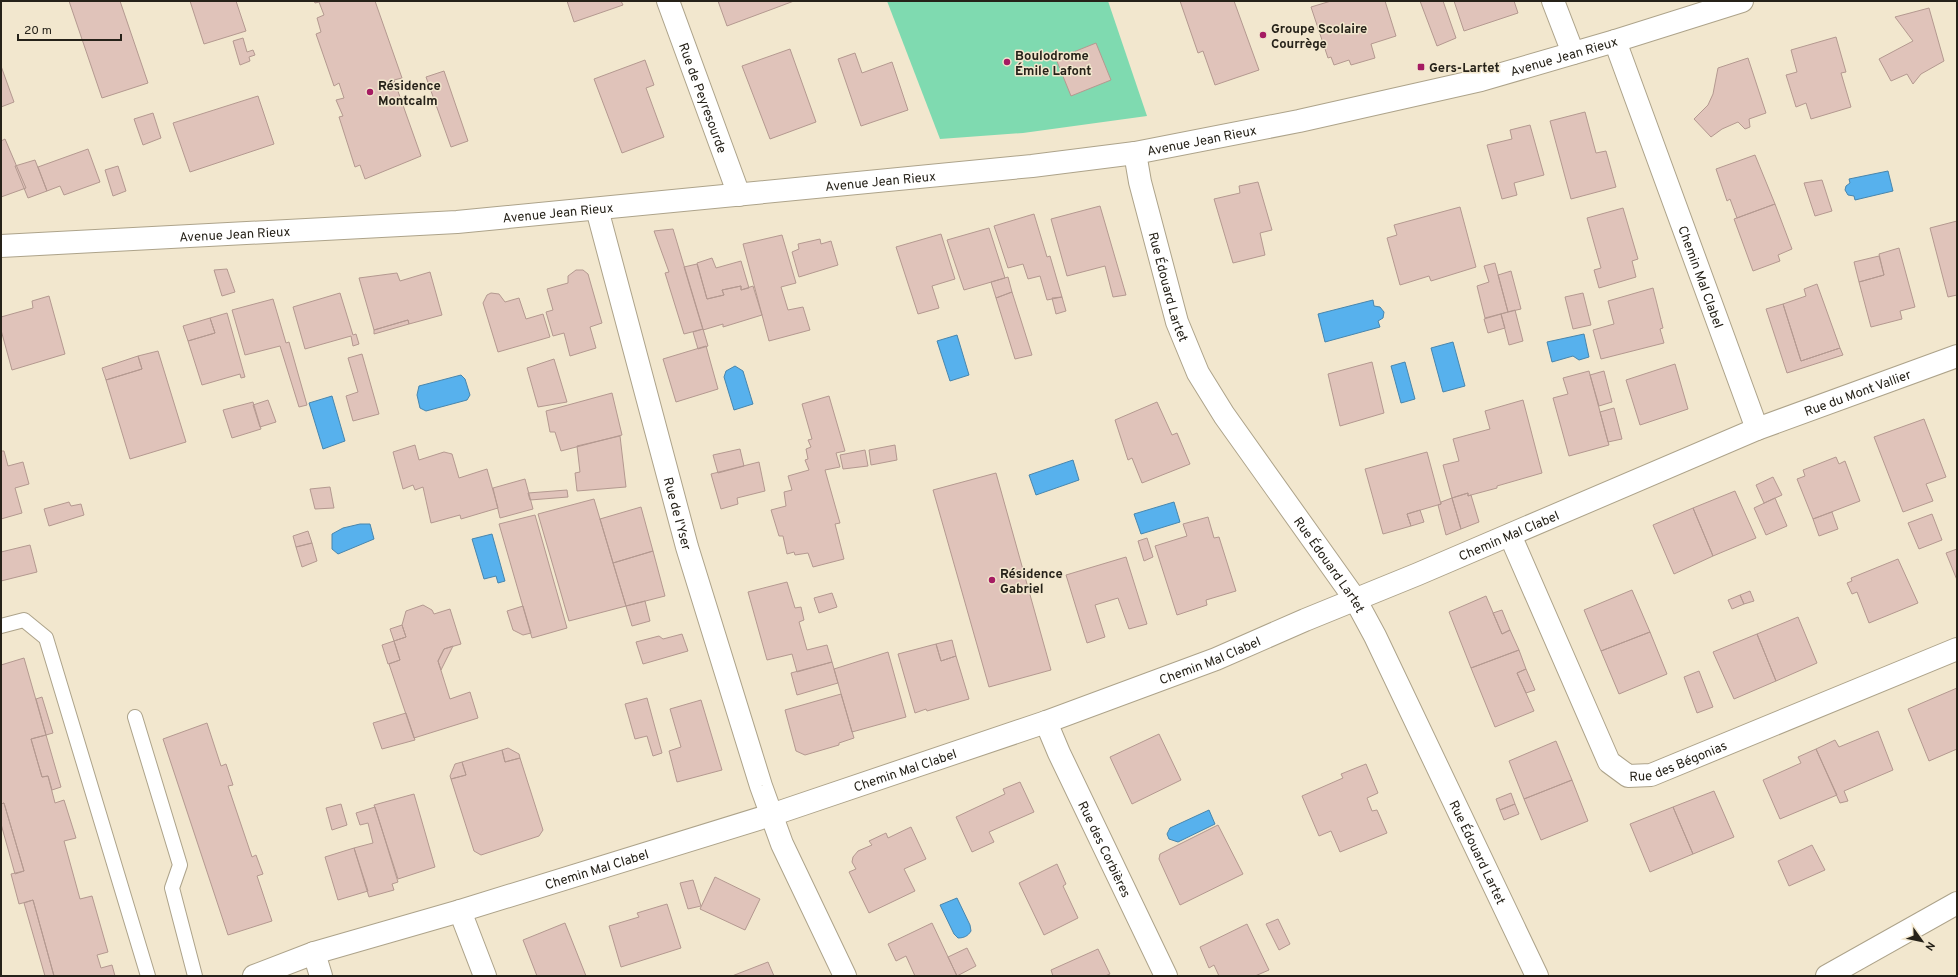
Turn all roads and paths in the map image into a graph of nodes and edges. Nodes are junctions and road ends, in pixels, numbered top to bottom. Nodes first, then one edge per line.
1 (668, 1) edge
2 (1554, 1) edge
3 (1742, 1) edge
4 (1615, 41) junction
5 (1573, 53) junction
6 (1135, 154) junction
7 (739, 195) junction
8 (598, 209) junction
9 (1, 246) edge
10 (1957, 356) edge
11 (1757, 429) junction
12 (1510, 535) junction
13 (1355, 599) junction
14 (1, 626) edge
15 (1957, 650) edge
16 (135, 717) dead end
17 (1046, 722) junction
18 (771, 815) junction
19 (1957, 903) edge
20 (460, 911) junction
21 (314, 953) junction
22 (148, 976) edge
23 (195, 976) edge
24 (254, 976) edge
25 (321, 976) edge
26 (485, 976) edge
27 (845, 976) edge
28 (1166, 976) edge
29 (1537, 976) edge
30 (1827, 976) edge

1 - 7 street, Rue de Peyresourde
2 - 5 street
3 - 4 street, Avenue Jean Rieux
4 - 5 street, Avenue Jean Rieux
4 - 11 street, Chemin Mal Clabel
5 - 6 street, Avenue Jean Rieux
6 - 7 street, Avenue Jean Rieux
6 - 13 street, Rue Édouard Lartet
7 - 8 street, Avenue Jean Rieux
8 - 9 street, Avenue Jean Rieux
8 - 18 street, Rue de l'Yser
10 - 11 street, Rue du Mont Vallier
11 - 12 street, Chemin Mal Clabel
12 - 13 street, Chemin Mal Clabel
12 - 15 street, Rue des Bégonias
13 - 17 street, Chemin Mal Clabel
13 - 29 street, Rue Édouard Lartet
14 - 22 lane
16 - 23 lane
17 - 18 street, Chemin Mal Clabel
17 - 28 street, Rue des Corbières
18 - 20 street, Chemin Mal Clabel
18 - 27 street
19 - 30 street
20 - 21 street, Chemin Mal Clabel
20 - 26 street
21 - 24 street, Chemin Mal Clabel
21 - 25 street

